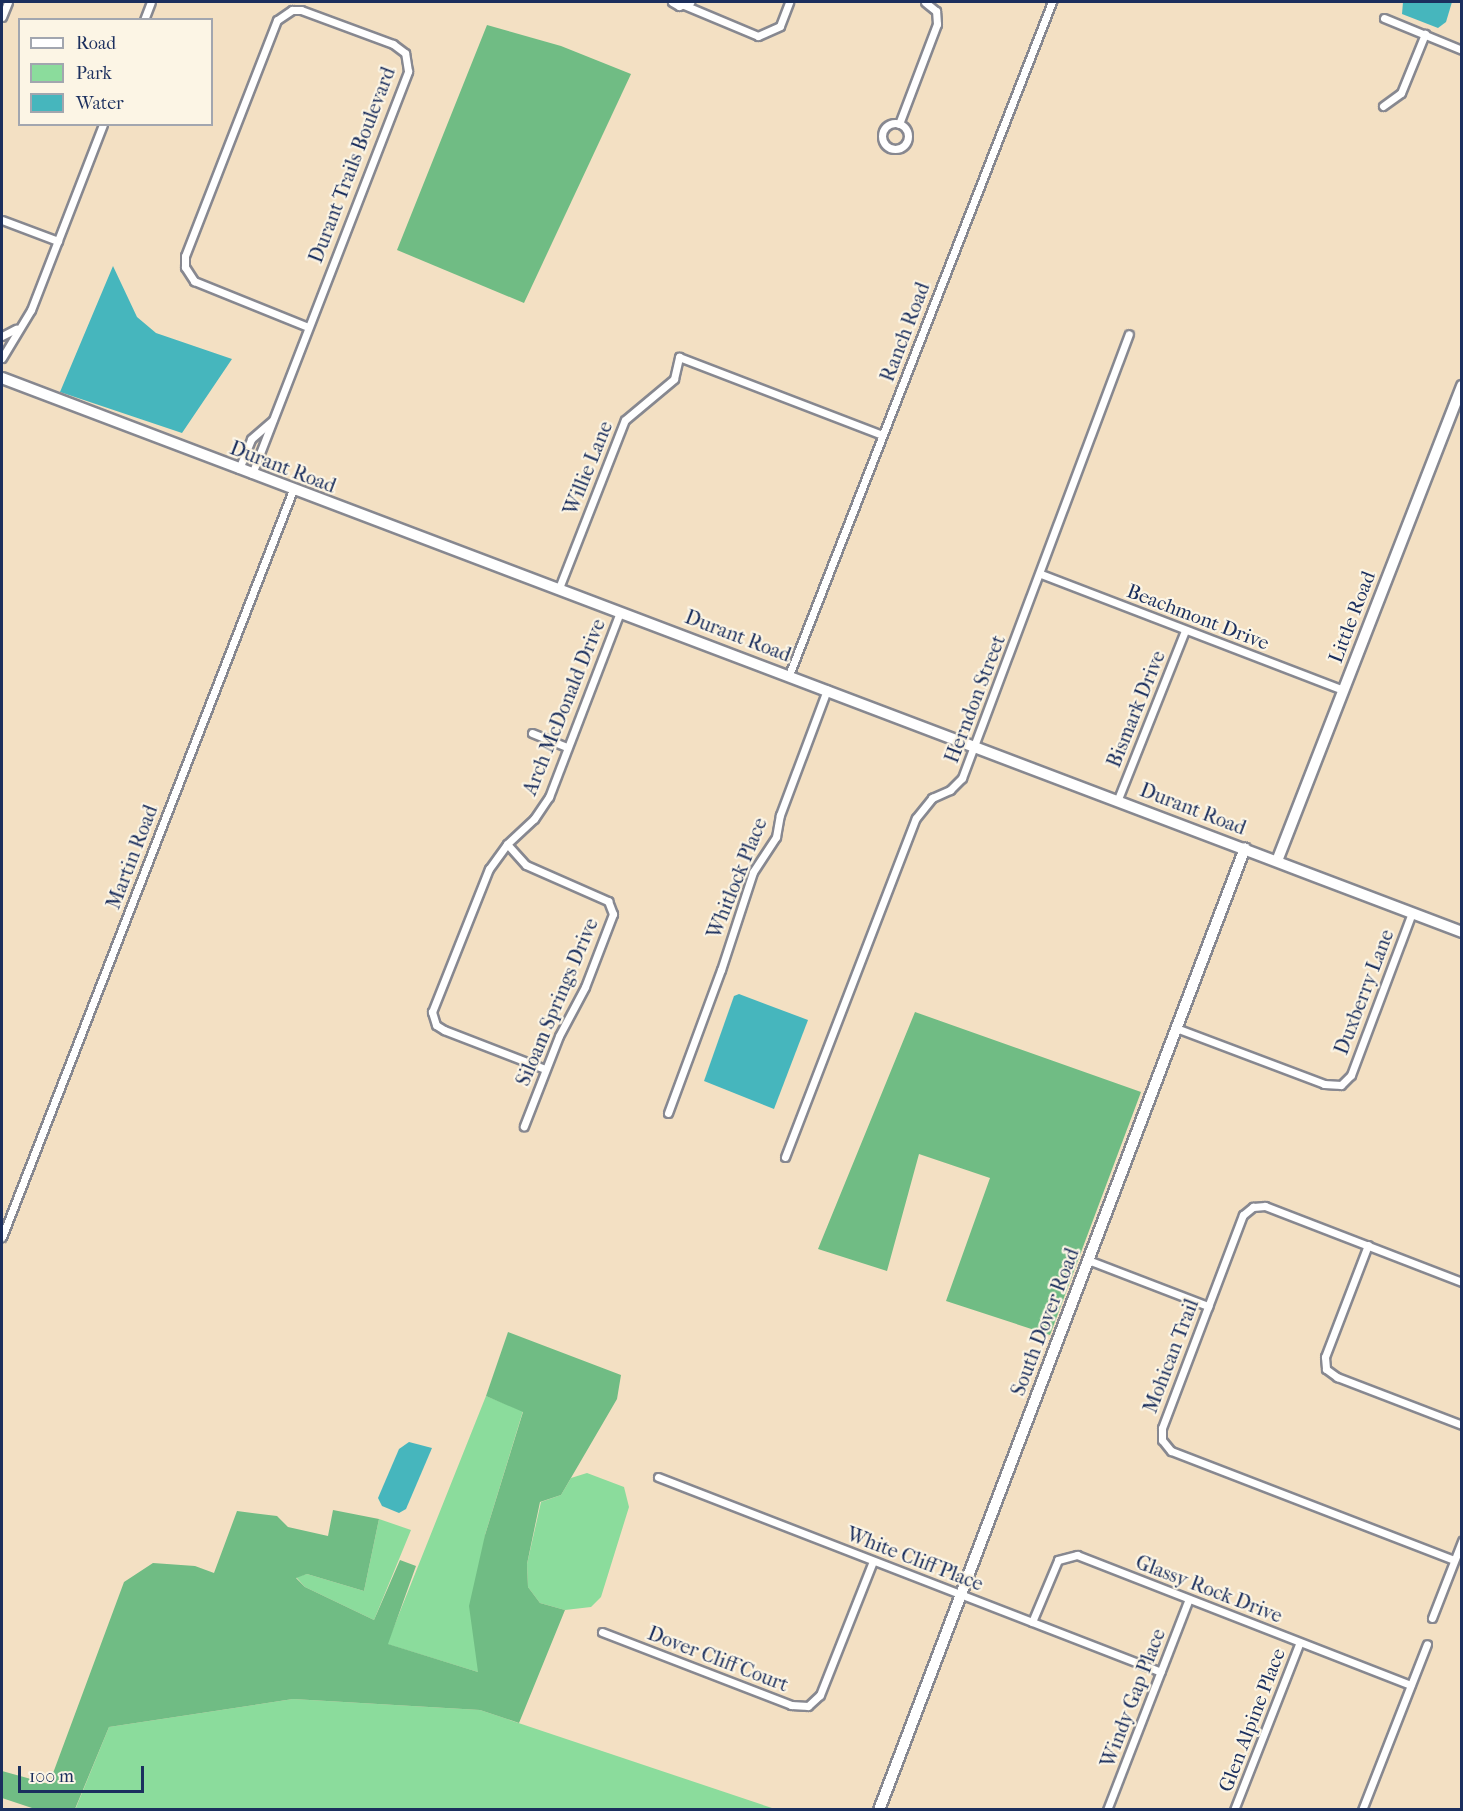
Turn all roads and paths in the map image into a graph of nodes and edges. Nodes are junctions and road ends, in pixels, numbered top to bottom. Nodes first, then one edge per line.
1 (8, 2) edge
2 (151, 2) edge
3 (672, 2) edge
4 (789, 2) edge
5 (925, 2) edge
6 (1052, 2) edge
7 (687, 3) edge
8 (2, 17) edge
9 (145, 18) edge
10 (1384, 18) dead end
11 (1425, 34) junction
12 (1461, 50) edge
13 (1383, 106) dead end
14 (899, 124) dead end
15 (102, 126) edge
16 (2, 220) edge
17 (58, 241) junction
18 (308, 327) junction
19 (16, 328) junction
20 (1129, 334) dead end
21 (2, 336) edge
22 (2, 358) edge
23 (2, 378) edge
24 (1461, 386) edge
25 (272, 422) junction
26 (882, 435) junction
27 (239, 469) junction
28 (252, 474) junction
29 (293, 490) junction
30 (1041, 574) junction
31 (559, 588) junction
32 (621, 612) junction
33 (1185, 631) junction
34 (789, 675) junction
35 (828, 690) junction
36 (1343, 690) junction
37 (532, 733) dead end
38 (974, 746) junction
39 (567, 747) junction
40 (1118, 799) junction
41 (507, 844) junction
42 (1245, 848) junction
43 (1277, 861) junction
44 (1412, 913) junction
45 (1461, 932) edge
46 (1176, 1028) junction
47 (545, 1069) junction
48 (668, 1113) dead end
49 (524, 1126) dead end
50 (785, 1157) dead end
51 (2, 1237) edge
52 (1368, 1245) junction
53 (1088, 1260) junction
54 (1461, 1282) edge
55 (1208, 1306) junction
56 (1461, 1425) edge
57 (658, 1477) dead end
58 (1461, 1541) edge
59 (1454, 1560) junction
60 (873, 1561) junction
61 (961, 1594) junction
62 (1189, 1599) junction
63 (1432, 1618) dead end
64 (1032, 1622) junction
65 (602, 1632) dead end
66 (1300, 1642) junction
67 (1427, 1644) dead end
68 (1161, 1672) junction
69 (1411, 1685) junction
70 (879, 1809) edge
71 (1107, 1809) edge
72 (1234, 1809) edge
73 (1362, 1809) edge

1 - 8 street
2 - 9 street
3 - 7 street
4 - 7 street
5 - 14 street
6 - 26 street, Ranch Road
10 - 11 street
11 - 12 street
11 - 13 street
15 - 17 street
16 - 17 street
17 - 19 street
18 - 18 street, Durant Trails Boulevard
18 - 25 street, Durant Trails Boulevard
19 - 21 street
19 - 22 street
20 - 30 street, Herndon Street
23 - 27 street, Durant Road
24 - 36 street, Little Road
25 - 27 street
25 - 28 street, Durant Trails Boulevard
26 - 31 street, Willie Lane
26 - 34 street, Ranch Road
27 - 28 street, Durant Road
28 - 29 street, Durant Road
29 - 31 street, Durant Road
29 - 51 street, Martin Road
30 - 33 street, Beachmont Drive
30 - 38 street, Herndon Street
31 - 32 street, Durant Road
32 - 34 street, Durant Road
32 - 39 street, Arch McDonald Drive
33 - 36 street, Beachmont Drive
33 - 40 street, Bismark Drive
34 - 35 street, Durant Road
35 - 38 street, Durant Road
35 - 48 street, Whitlock Place
36 - 43 street, Little Road
37 - 39 street
38 - 40 street, Durant Road
38 - 50 street, Herndon Street
39 - 41 street, Arch McDonald Drive
40 - 42 street, Durant Road
41 - 47 street, Siloam Springs Drive
41 - 47 street, Arch McDonald Drive
42 - 43 street, Durant Road
42 - 46 street, South Dover Road
43 - 44 street, Durant Road
44 - 45 street, Durant Road
44 - 46 street, Duxberry Lane
46 - 53 street, South Dover Road
47 - 49 street, Siloam Springs Drive
52 - 54 street, Mohican Trail
52 - 55 street, Mohican Trail
52 - 56 street
53 - 55 street
53 - 61 street, South Dover Road
55 - 59 street, Mohican Trail
57 - 60 street, White Cliff Place
58 - 59 street
59 - 63 street
60 - 61 street, White Cliff Place
60 - 65 street, Dover Cliff Court
61 - 64 street, White Cliff Place
61 - 70 street, South Dover Road
62 - 64 street, Glassy Rock Drive
62 - 66 street, Glassy Rock Drive
62 - 68 street, Windy Gap Place
64 - 68 street, White Cliff Place
66 - 69 street, Glassy Rock Drive
66 - 72 street, Glen Alpine Place
67 - 69 street
68 - 71 street, Windy Gap Place
69 - 73 street

